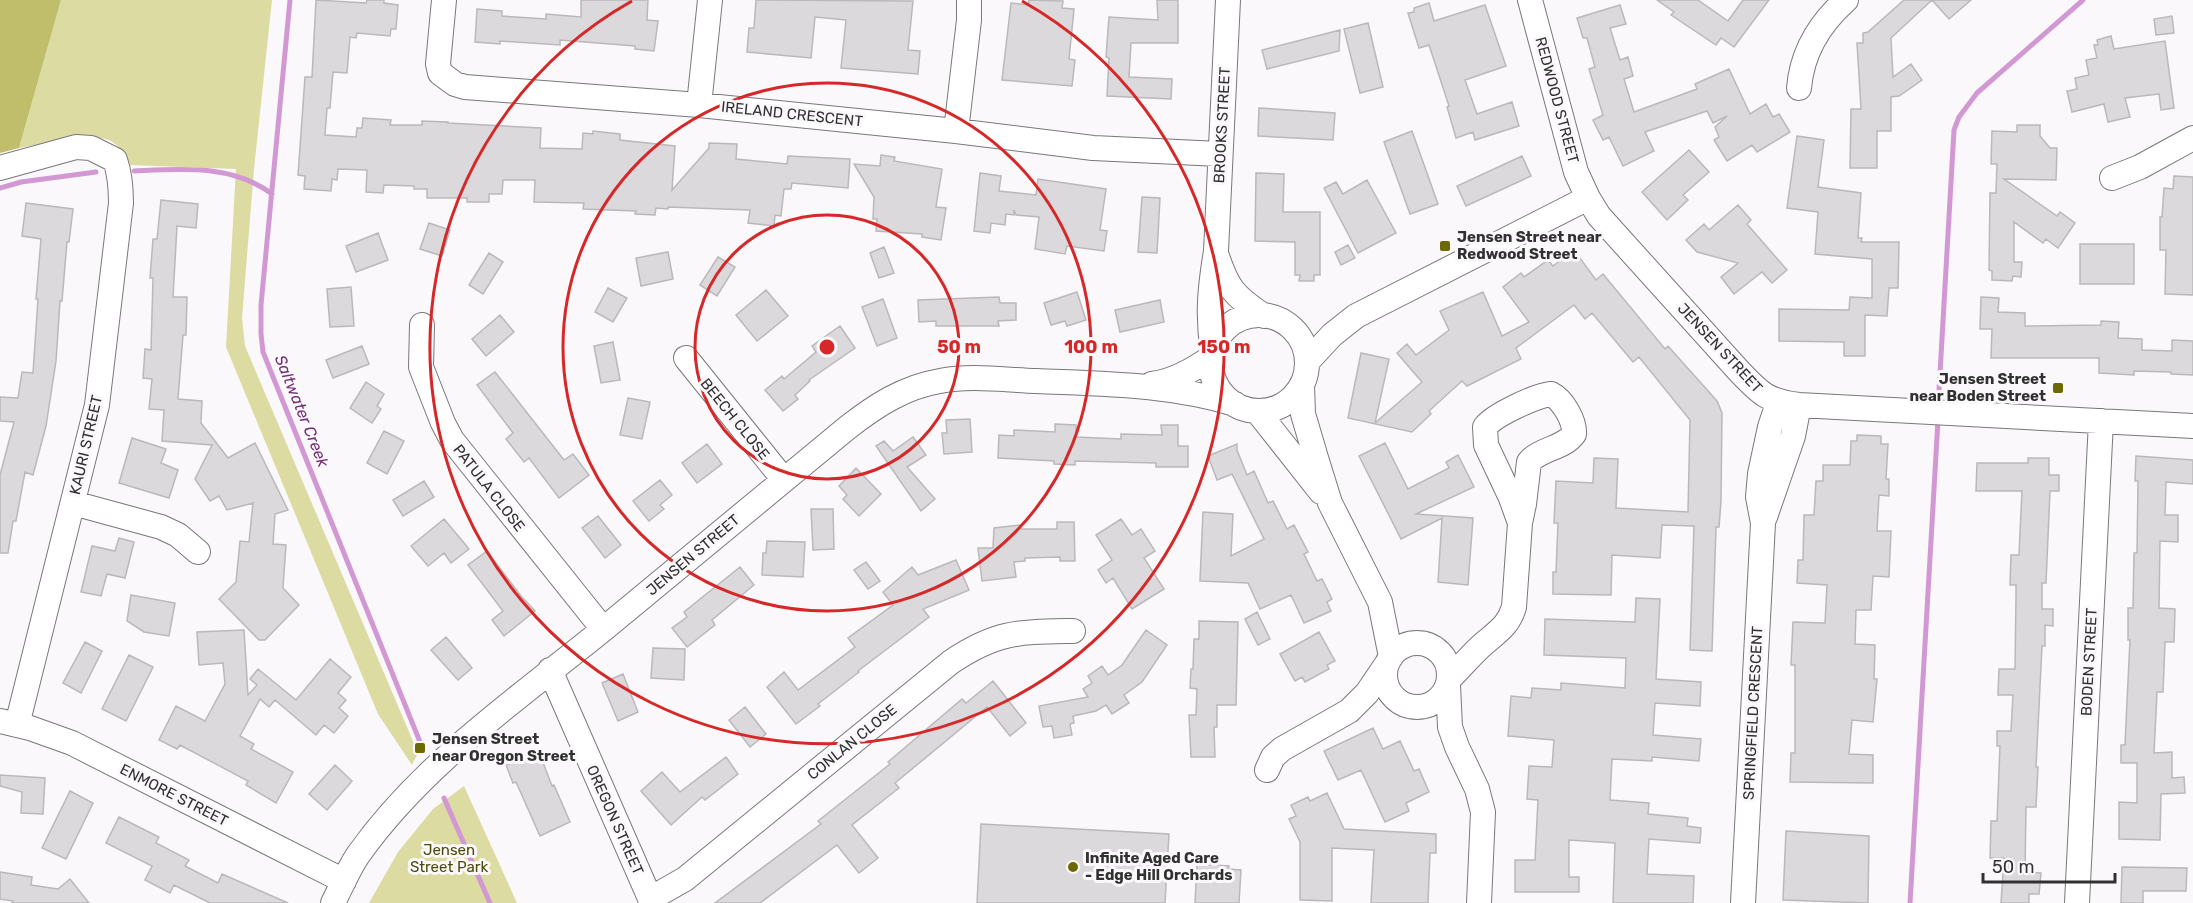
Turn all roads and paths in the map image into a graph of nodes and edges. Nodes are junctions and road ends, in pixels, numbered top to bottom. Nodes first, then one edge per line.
1 (444, 0) edge
2 (710, 0) edge
3 (969, 0) edge
4 (1228, 0) edge
5 (1530, 0) edge
6 (1846, 0) edge
7 (1799, 88) dead end
8 (699, 105) junction
9 (956, 130) junction
10 (2193, 138) edge
11 (1220, 154) junction
12 (0, 168) edge
13 (2112, 178) dead end
14 (1588, 198) junction
15 (1216, 251) junction
16 (1264, 316) junction
17 (1356, 316) junction
18 (422, 325) dead end
19 (1292, 328) junction
20 (1213, 355) junction
21 (686, 358) dead end
22 (1304, 373) junction
23 (1141, 386) junction
24 (1788, 404) junction
25 (1246, 408) junction
26 (2101, 422) junction
27 (2193, 426) edge
28 (784, 480) junction
29 (74, 503) junction
30 (1330, 503) junction
31 (1520, 523) junction
32 (198, 552) dead end
33 (1380, 602) junction
34 (603, 629) junction
35 (1073, 631) dead end
36 (1487, 640) junction
37 (1431, 646) junction
38 (1389, 660) junction
39 (550, 670) junction
40 (1448, 682) junction
41 (1409, 706) junction
42 (1349, 711) junction
43 (9, 723) edge
44 (1457, 747) junction
45 (1267, 770) dead end
46 (344, 881) junction
47 (651, 901) edge
48 (333, 903) edge
49 (1479, 903) edge
50 (1743, 903) edge
51 (2077, 903) edge

1 - 8 street, IRELAND CRESCENT
2 - 8 street
3 - 9 street
4 - 11 street, BROOKS STREET
5 - 14 street, REDWOOD STREET
6 - 7 street
8 - 9 street, IRELAND CRESCENT
9 - 11 street, IRELAND CRESCENT
10 - 13 street
11 - 15 street, BROOKS STREET
12 - 29 street, KAURI STREET
14 - 17 street
14 - 24 street, JENSEN STREET
15 - 16 street, BROOKS STREET
15 - 20 street, BROOKS STREET
16 - 19 street
16 - 20 street
17 - 19 street
17 - 22 street
18 - 34 street, PATULA CLOSE
19 - 22 street
20 - 23 street, JENSEN STREET
20 - 25 street
21 - 28 street, BEECH CLOSE
22 - 25 street
22 - 30 street
23 - 25 street, JENSEN STREET
23 - 28 street, JENSEN STREET
24 - 26 street
24 - 50 street, SPRINGFIELD CRESCENT
25 - 30 street
26 - 27 street
26 - 51 street, BODEN STREET
28 - 34 street, JENSEN STREET
29 - 32 street
29 - 43 street, KAURI STREET
30 - 33 street
31 - 31 street
31 - 36 street
33 - 37 street
33 - 38 street
34 - 39 street, JENSEN STREET
35 - 47 street, CONLAN CLOSE
36 - 37 street
36 - 40 street
37 - 38 street
37 - 40 street
38 - 41 street
38 - 42 street
39 - 46 street, JENSEN STREET
39 - 47 street, OREGON STREET
40 - 41 street
40 - 44 street
41 - 42 street
41 - 44 street
42 - 45 street
43 - 46 street, ENMORE STREET
44 - 49 street
46 - 48 street, JENSEN STREET

